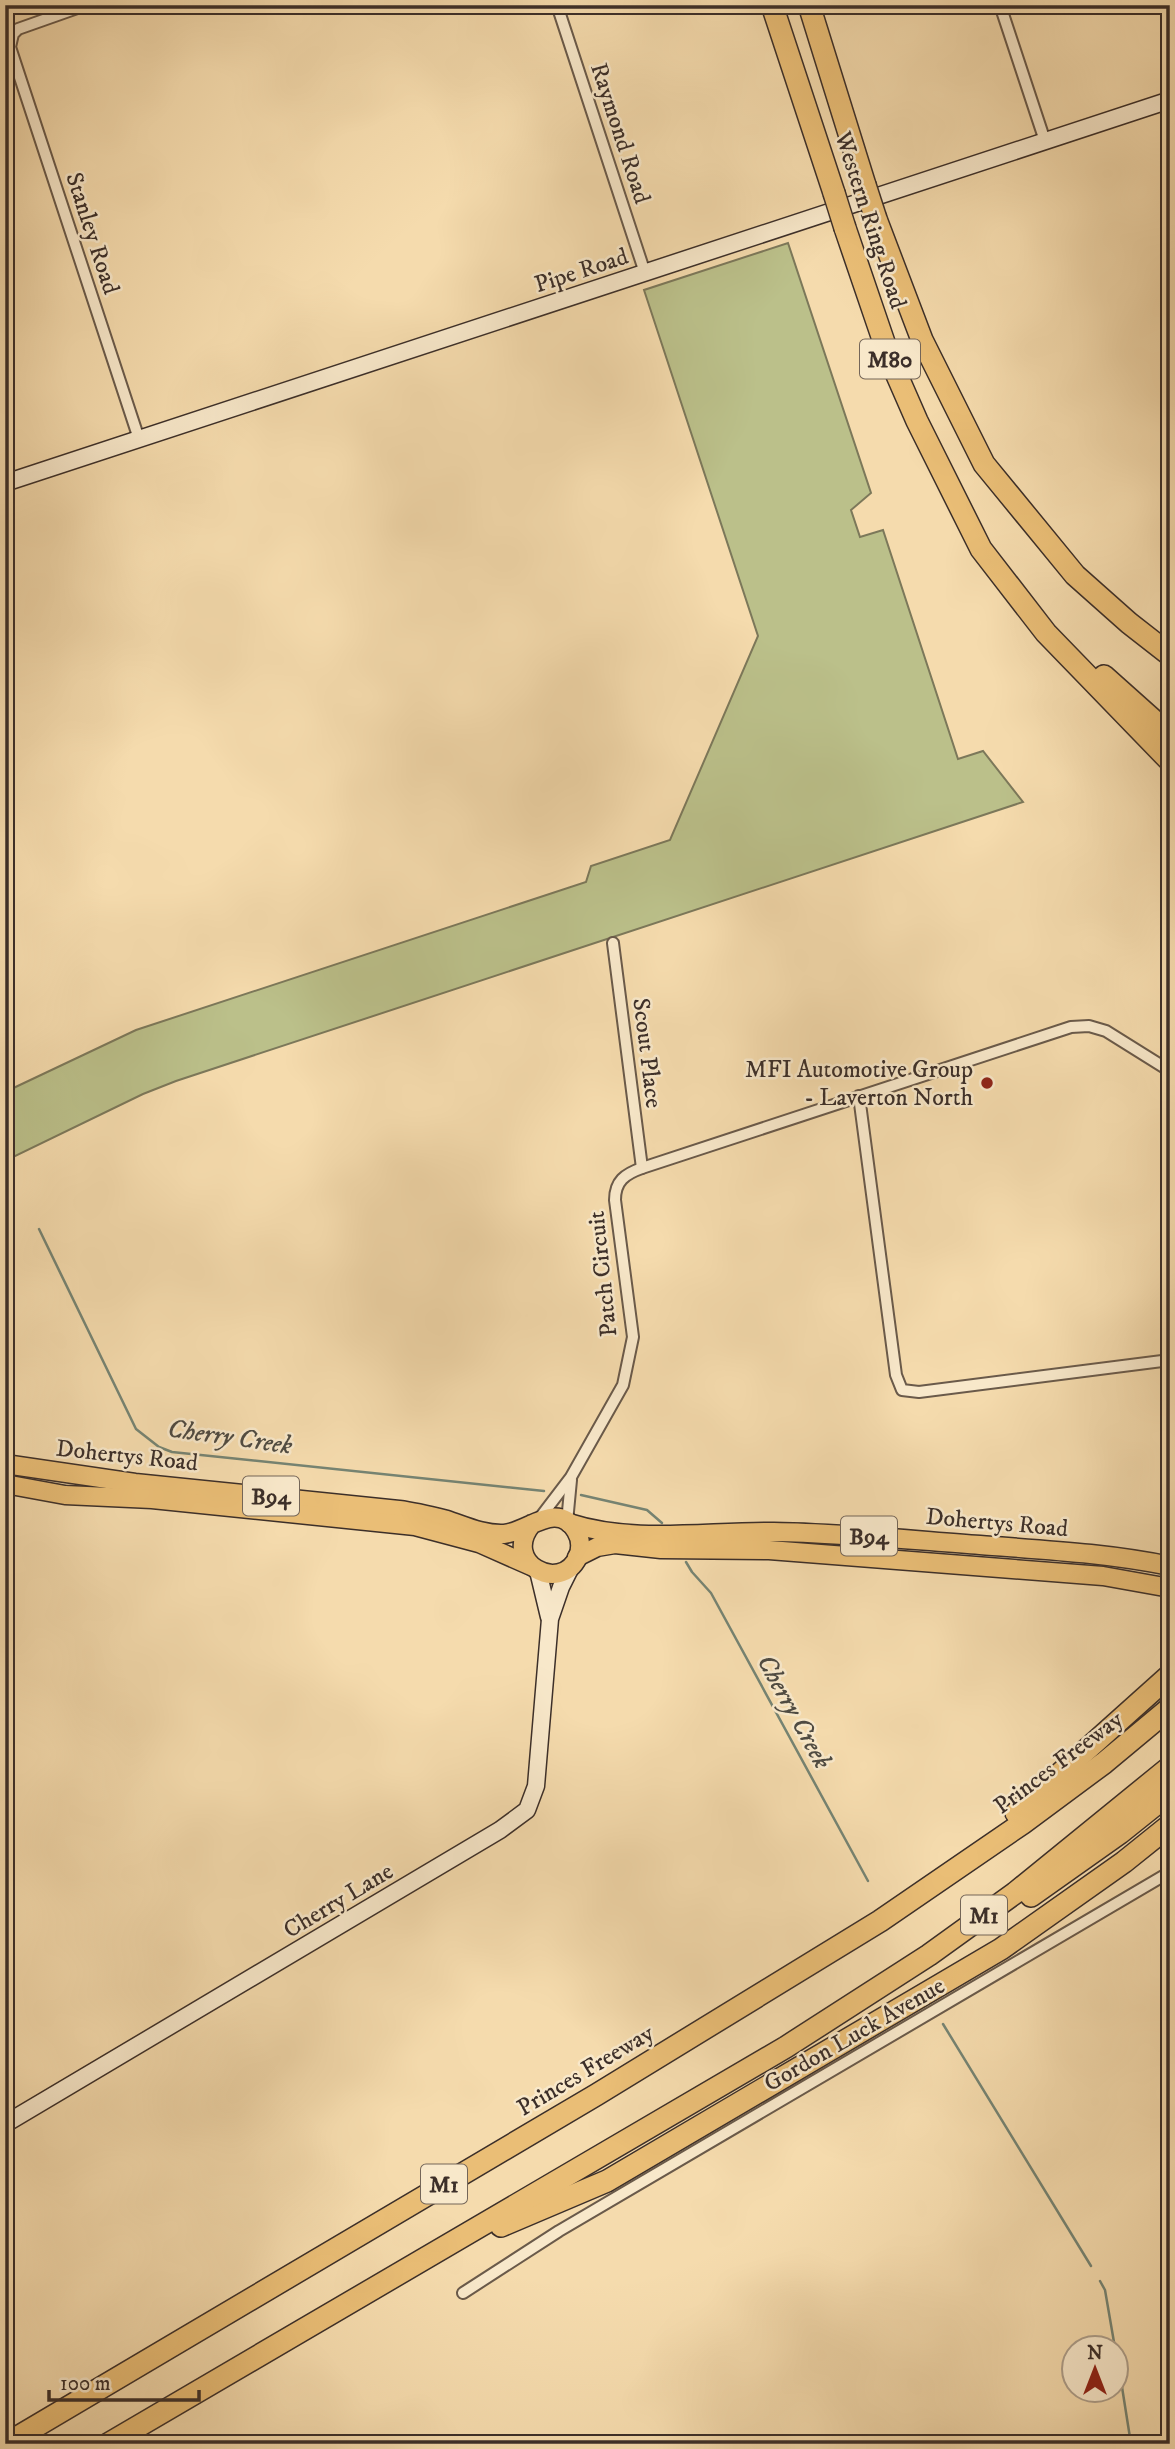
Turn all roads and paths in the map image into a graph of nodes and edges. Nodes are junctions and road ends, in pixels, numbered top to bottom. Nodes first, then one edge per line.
1 (86, 5) edge
2 (557, 5) edge
3 (772, 5) edge
4 (809, 5) edge
5 (1000, 5) edge
6 (1170, 100) edge
7 (1045, 141) junction
8 (645, 273) junction
9 (139, 439) junction
10 (984, 464) junction
11 (5, 483) edge
12 (949, 485) junction
13 (1170, 637) edge
14 (1170, 655) edge
15 (1170, 735) edge
16 (1170, 761) edge
17 (613, 943) dead end
18 (1170, 1071) edge
19 (859, 1096) junction
20 (642, 1168) junction
21 (1170, 1360) edge
22 (5, 1464) edge
23 (571, 1477) junction
24 (5, 1484) edge
25 (536, 1522) junction
26 (568, 1522) junction
27 (575, 1561) junction
28 (1170, 1566) edge
29 (535, 1568) junction
30 (1170, 1588) edge
31 (550, 1619) junction
32 (1170, 1675) edge
33 (1170, 1708) edge
34 (1170, 1767) edge
35 (1170, 1793) edge
36 (1170, 1825) edge
37 (1170, 1872) edge
38 (880, 1921) junction
39 (786, 2047) junction
40 (5, 2124) edge
41 (414, 2264) junction
42 (463, 2293) dead end
43 (6, 2444) edge
44 (108, 2444) edge

1 - 9 street, Stanley Road
2 - 8 street, Raymond Road
3 - 12 highway, Western Ring Road / M80, bridge
4 - 10 highway, Western Ring Road / M80, bridge
5 - 7 street
6 - 7 street, Pipe Road
7 - 8 street, Pipe Road
8 - 9 street, Pipe Road
9 - 11 street, Pipe Road
10 - 13 highway
10 - 14 highway
12 - 15 highway
12 - 16 highway
17 - 20 street, Scout Place
18 - 19 street, Patch Circuit
19 - 20 street, Patch Circuit
19 - 21 street
20 - 23 street, Patch Circuit
22 - 25 main road, Dohertys Road / B94
23 - 25 street, Patch Circuit
23 - 26 street, Patch Circuit
24 - 29 main road, Dohertys Road / B94
25 - 26 main road, B94
25 - 29 main road
26 - 27 main road
26 - 28 main road, Dohertys Road / B94
27 - 29 main road, B94
27 - 30 main road, Dohertys Road / B94
27 - 31 street, Cherry Lane
29 - 31 street, Cherry Lane
31 - 40 street, Cherry Lane
32 - 38 highway
33 - 38 highway, Princes Freeway / M1
34 - 39 highway, M1
35 - 39 highway
36 - 41 highway, M1
37 - 42 street, Gordon Luck Avenue
38 - 43 highway, Princes Freeway / M1
39 - 41 highway, M1
41 - 44 highway, M1

